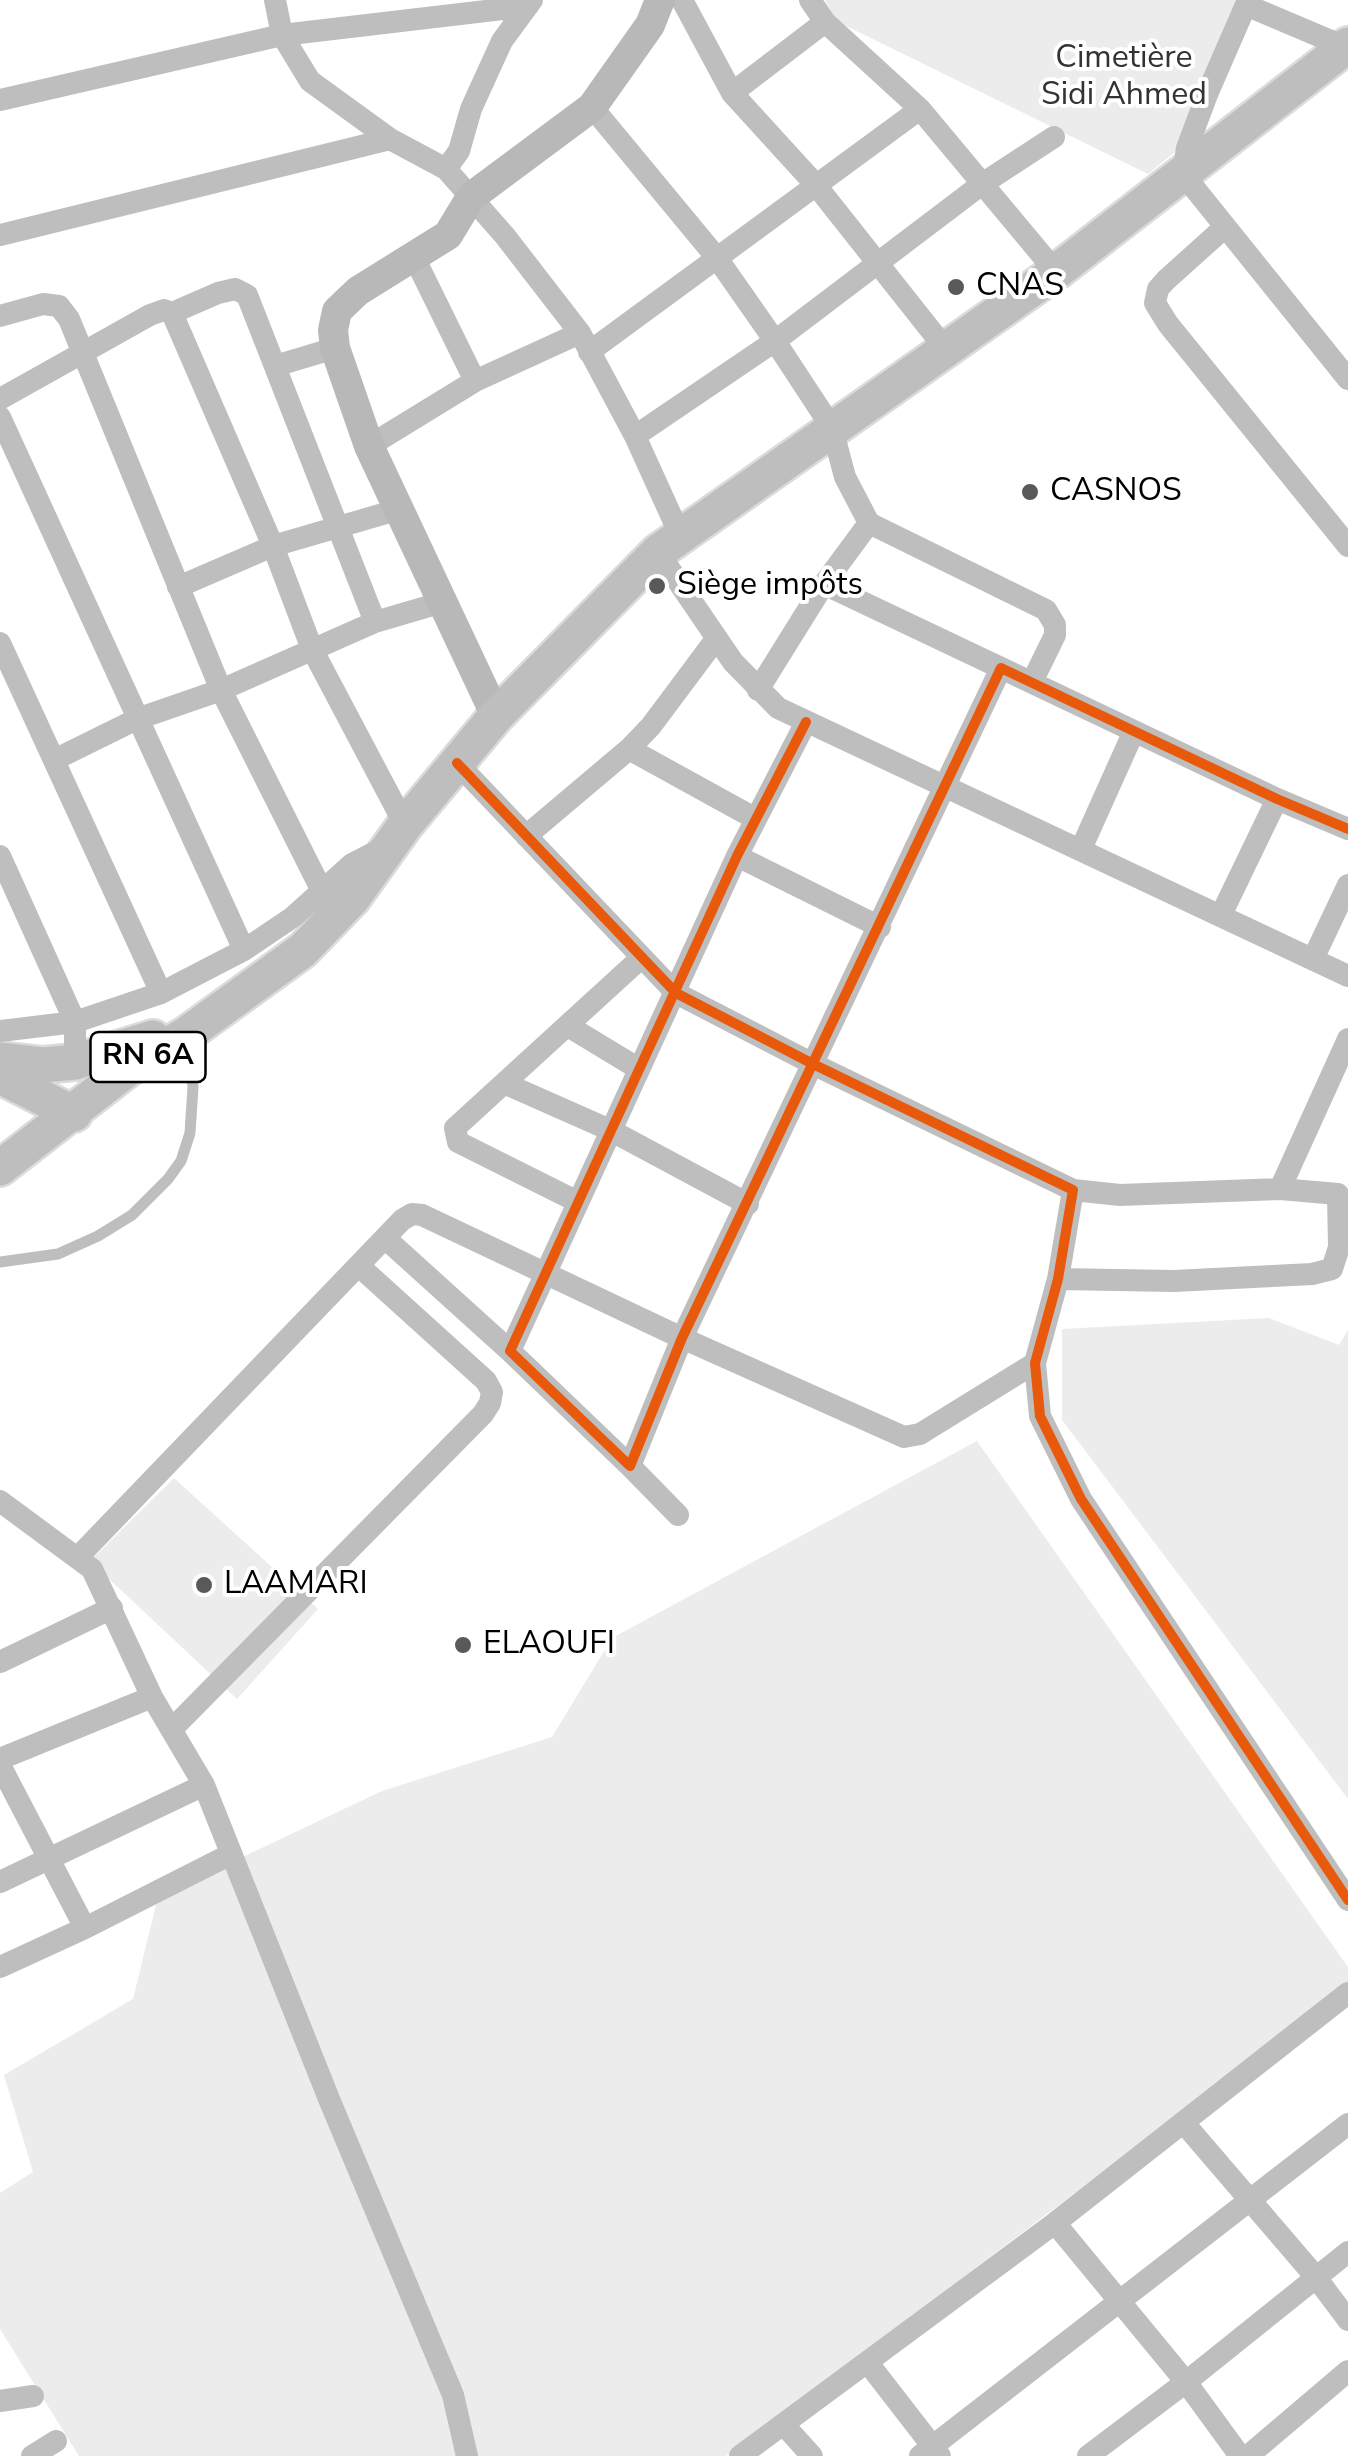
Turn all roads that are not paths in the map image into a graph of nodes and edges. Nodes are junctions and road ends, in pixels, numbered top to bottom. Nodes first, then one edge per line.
1 (276, 0) edge
2 (660, 0) edge
3 (682, 0) edge
4 (810, 0) edge
5 (1247, 2) edge
6 (530, 3) edge
7 (825, 22) junction
8 (282, 35) junction
9 (1347, 46) edge
10 (732, 93) junction
11 (0, 100) edge
12 (592, 107) junction
13 (920, 109) junction
14 (1054, 137) dead end
15 (390, 139) junction
16 (446, 169) junction
17 (1184, 174) junction
18 (815, 184) junction
19 (982, 184) junction
20 (471, 197) junction
21 (1225, 227) junction
22 (0, 235) edge
23 (414, 258) junction
24 (717, 258) junction
25 (879, 261) junction
26 (1056, 272) junction
27 (172, 313) junction
28 (0, 316) edge
29 (775, 341) junction
30 (584, 343) junction
31 (944, 347) junction
32 (335, 348) junction
33 (83, 352) junction
34 (276, 366) junction
35 (1348, 380) edge
36 (476, 381) junction
37 (0, 399) edge
38 (0, 416) edge
39 (832, 428) junction
40 (635, 436) junction
41 (368, 446) junction
42 (400, 509) junction
43 (869, 523) junction
44 (341, 528) junction
45 (669, 543) junction
46 (273, 546) junction
47 (1348, 546) edge
48 (824, 584) junction
49 (178, 588) junction
50 (443, 602) junction
51 (375, 622) junction
52 (716, 639) junction
53 (0, 643) edge
54 (312, 649) junction
55 (1001, 668) junction
56 (1032, 682) junction
57 (220, 690) junction
58 (758, 690) junction
59 (496, 716) junction
60 (137, 720) junction
61 (806, 722) junction
62 (1134, 731) junction
63 (629, 748) junction
64 (54, 760) junction
65 (457, 763) junction
66 (944, 785) junction
67 (1277, 799) junction
68 (756, 819) junction
69 (1348, 829) edge
70 (398, 834) junction
71 (526, 836) junction
72 (1081, 849) junction
73 (0, 856) edge
74 (737, 856) junction
75 (1348, 885) edge
76 (321, 889) junction
77 (8, 897) edge
78 (1221, 915) junction
79 (880, 927) junction
80 (244, 950) junction
81 (640, 958) junction
82 (1313, 958) junction
83 (1348, 976) edge
84 (676, 992) junction
85 (161, 993) junction
86 (226, 1005) junction
87 (76, 1022) junction
88 (568, 1026) junction
89 (0, 1031) edge
90 (187, 1034) junction
91 (1348, 1038) edge
92 (0, 1060) edge
93 (75, 1062) junction
94 (815, 1064) junction
95 (639, 1069) junction
96 (0, 1076) edge
97 (506, 1084) junction
98 (74, 1114) junction
99 (610, 1130) junction
100 (0, 1168) edge
101 (1280, 1189) junction
102 (1073, 1190) junction
103 (1343, 1194) edge
104 (578, 1202) junction
105 (748, 1204) junction
106 (385, 1238) junction
107 (0, 1262) edge
108 (359, 1266) junction
109 (546, 1272) junction
110 (1058, 1278) junction
111 (682, 1338) junction
112 (510, 1351) junction
113 (1034, 1363) junction
114 (630, 1466) junction
115 (0, 1501) edge
116 (678, 1515) dead end
117 (78, 1557) junction
118 (112, 1608) junction
119 (0, 1662) edge
120 (152, 1697) junction
121 (173, 1728) junction
122 (0, 1762) edge
123 (204, 1785) junction
124 (232, 1854) junction
125 (47, 1861) junction
126 (0, 1882) edge
127 (1348, 1900) edge
128 (84, 1928) junction
129 (0, 1967) edge
130 (1348, 1993) edge
131 (1183, 2122) junction
132 (1348, 2124) edge
133 (1252, 2201) junction
134 (1055, 2223) junction
135 (1348, 2252) edge
136 (1315, 2276) junction
137 (1120, 2302) junction
138 (1348, 2320) edge
139 (868, 2363) junction
140 (1348, 2370) edge
141 (1186, 2382) junction
142 (33, 2396) dead end
143 (0, 2401) edge
144 (784, 2425) junction
145 (56, 2442) dead end
146 (931, 2453) edge
147 (32, 2456) edge
148 (467, 2456) edge
149 (740, 2456) edge
150 (812, 2456) edge
151 (1088, 2456) edge
152 (1240, 2456) edge
153 (1248, 2456) edge

1 - 8 street
2 - 12 street
3 - 10 street
4 - 7 street
5 - 9 street
5 - 17 street
6 - 8 street
6 - 16 street
7 - 10 street
7 - 13 street
8 - 11 street
8 - 15 street
9 - 17 main road
10 - 18 street
12 - 20 street
12 - 24 street
13 - 18 street
13 - 19 street
14 - 19 street
15 - 16 street
15 - 22 street
16 - 20 street
17 - 21 street
17 - 26 main road
18 - 24 street
18 - 25 street
19 - 25 street
19 - 26 street
20 - 23 street
20 - 30 street
21 - 35 street
21 - 47 street
23 - 32 street
23 - 36 street
24 - 29 street
24 - 30 street
25 - 29 street
25 - 31 street
26 - 31 main road
27 - 33 street
27 - 34 street
27 - 46 street
28 - 33 street
29 - 39 street
29 - 40 street
30 - 36 street
30 - 40 street
31 - 39 main road
32 - 34 street
32 - 41 street
33 - 37 street
33 - 49 street
34 - 44 street
36 - 41 street
38 - 60 street
39 - 43 street
39 - 45 main road
40 - 45 street
41 - 42 street
42 - 44 street
42 - 50 street
43 - 48 street
43 - 56 street
44 - 46 street
44 - 51 street
45 - 52 street
45 - 59 main road
46 - 49 street
46 - 54 street
48 - 55 street
48 - 58 street
49 - 57 street
50 - 51 street
50 - 59 street
51 - 54 street
52 - 58 street
52 - 63 street
53 - 64 street
54 - 57 street
54 - 70 street
55 - 56 street
55 - 66 street
56 - 62 street
57 - 60 street
57 - 76 street
58 - 61 street
59 - 65 main road
60 - 64 street
60 - 80 street
61 - 66 street
61 - 68 street
62 - 67 street
62 - 72 street
63 - 68 street
63 - 71 street
64 - 85 street
65 - 70 main road
65 - 71 street
66 - 72 street
66 - 79 street
67 - 69 street
67 - 78 street
68 - 74 street
70 - 76 street
70 - 86 main road
71 - 81 street
72 - 78 street
73 - 77 street
74 - 79 street
74 - 84 street
75 - 82 street
76 - 80 street
77 - 87 street
78 - 82 street
79 - 94 street
80 - 85 street
81 - 84 street
81 - 88 street
82 - 83 street
84 - 94 street
84 - 95 street
85 - 87 street
86 - 90 main road, RN 6A
86 - 93 main road
87 - 89 street
87 - 93 street
88 - 95 street
88 - 97 street
90 - 98 main road, RN 6A
90 - 107 lane
91 - 101 street
92 - 93 main road
94 - 102 street
94 - 105 street
95 - 99 street
96 - 98 main road
97 - 99 street
97 - 104 street
98 - 100 main road, RN 6A
99 - 104 street
99 - 105 street
101 - 102 street
101 - 103 street
102 - 110 street
103 - 110 street
104 - 109 street
105 - 111 street
106 - 108 street
106 - 109 street
106 - 112 street
108 - 117 street
108 - 121 street
109 - 111 street
109 - 112 street
110 - 113 street
111 - 113 street
111 - 114 street
112 - 114 street
113 - 127 street
114 - 116 street
115 - 117 street
117 - 118 street
118 - 119 street
118 - 120 street
120 - 121 street
120 - 122 street
121 - 123 street
122 - 125 street
123 - 124 street
123 - 125 street
124 - 128 street
124 - 148 street
125 - 126 street
125 - 128 street
128 - 129 street
130 - 131 street
131 - 133 street
131 - 134 street
132 - 133 street
133 - 136 street
133 - 137 street
134 - 137 street
134 - 139 street
135 - 136 street
136 - 138 street
136 - 141 street
137 - 141 street
137 - 146 street
139 - 144 street
139 - 146 street
140 - 153 street
141 - 151 street
141 - 152 street
142 - 143 street
144 - 149 street
144 - 150 street
145 - 147 street

